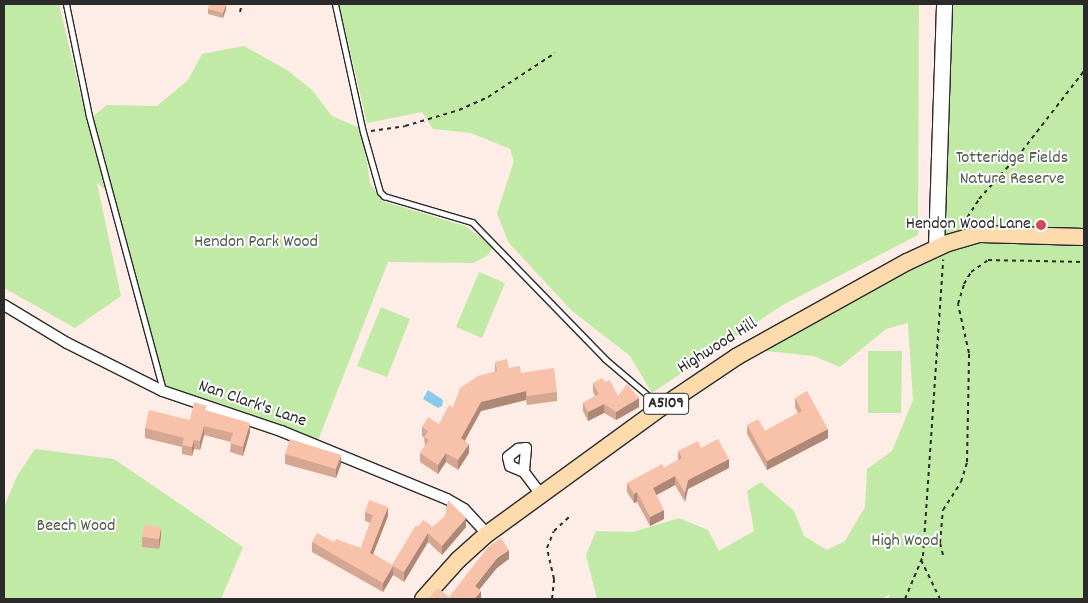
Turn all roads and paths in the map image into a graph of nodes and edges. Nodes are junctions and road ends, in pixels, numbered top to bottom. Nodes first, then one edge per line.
1 (66, 4) edge
2 (242, 4) edge
3 (335, 4) edge
4 (944, 4) edge
5 (240, 12) dead end
6 (555, 52) dead end
7 (1084, 71) edge
8 (363, 132) junction
9 (1084, 237) edge
10 (942, 245) junction
11 (1084, 262) edge
12 (4, 305) edge
13 (163, 391) junction
14 (662, 407) junction
15 (524, 472) dead end
16 (542, 496) junction
17 (570, 516) dead end
18 (487, 534) junction
19 (943, 555) dead end
20 (921, 560) junction
21 (423, 599) edge
22 (552, 599) edge
23 (905, 599) edge
24 (940, 599) edge

1 - 13 lane
2 - 5 path
3 - 8 lane
4 - 10 main road
6 - 8 path
7 - 10 path
8 - 14 lane
9 - 10 main road, A5109
10 - 14 main road, Highwood Hill / A5109
10 - 20 path
11 - 19 path
12 - 13 street, Nan Clark's Lane
13 - 18 street, Nan Clark's Lane
14 - 16 main road, Highwood Hill / A5109
15 - 16 street
16 - 18 main road, Highwood Hill / A5109
17 - 22 path
18 - 21 main road, Highwood Hill / A5109
20 - 23 path
20 - 24 path

